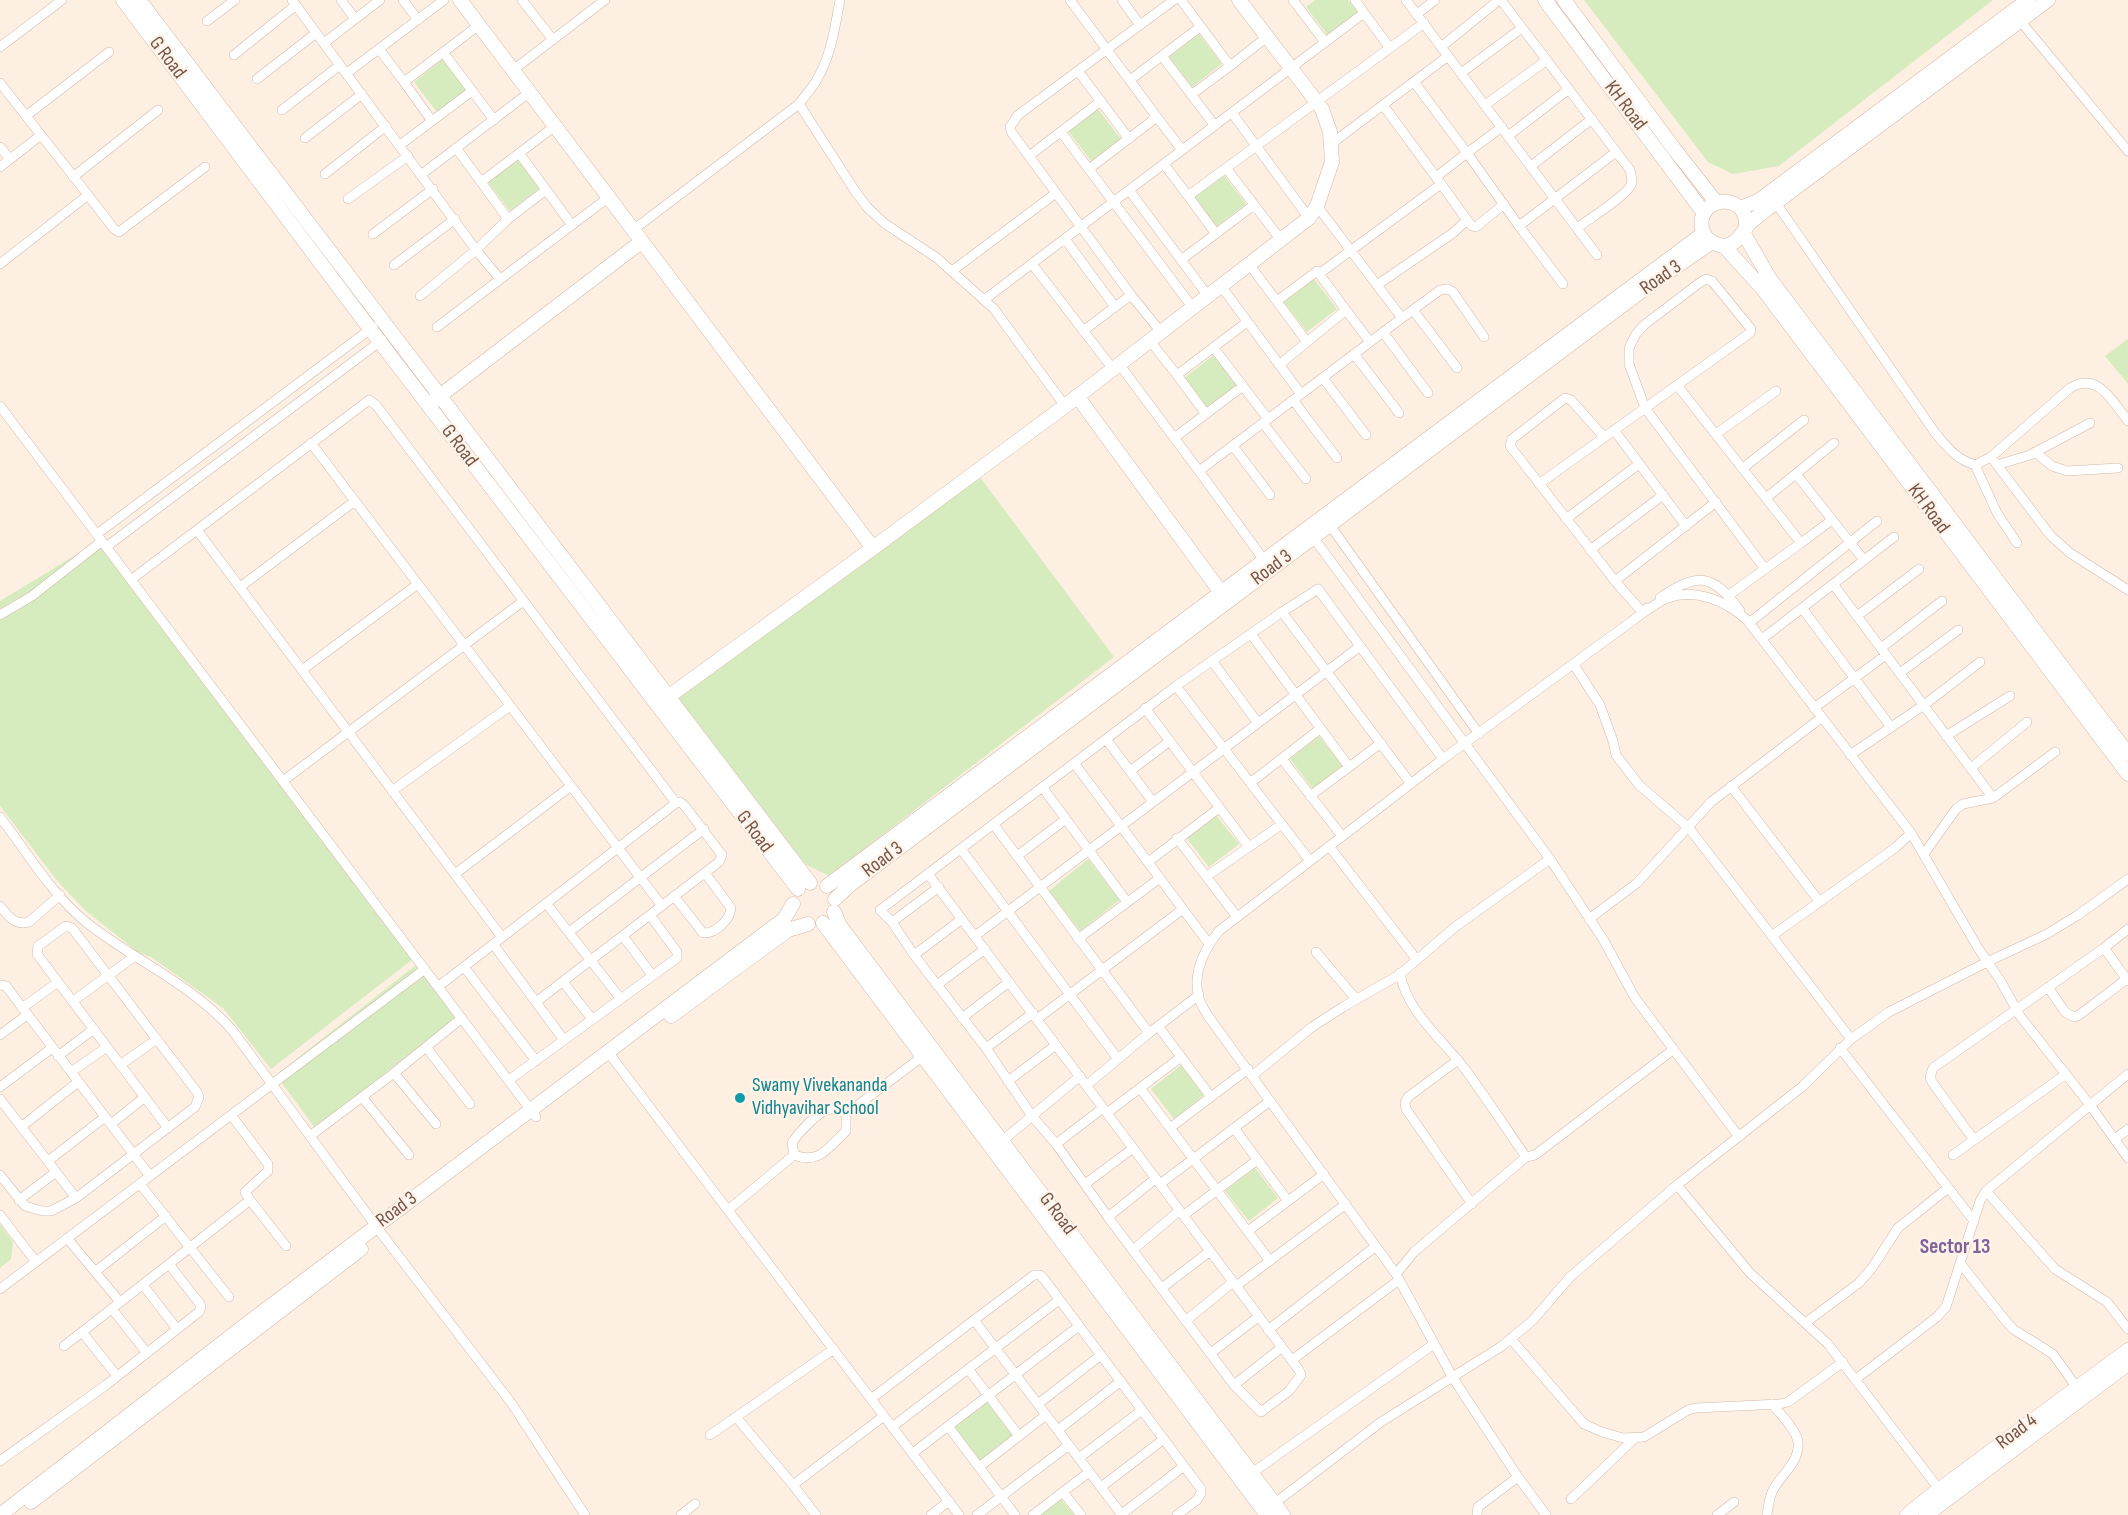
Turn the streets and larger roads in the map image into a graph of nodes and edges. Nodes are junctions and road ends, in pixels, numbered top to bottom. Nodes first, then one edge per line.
1 (62, 0) edge
2 (123, 0) edge
3 (139, 0) edge
4 (235, 0) edge
5 (341, 0) edge
6 (380, 0) edge
7 (403, 0) edge
8 (444, 0) edge
9 (460, 0) edge
10 (537, 0) edge
11 (605, 0) edge
12 (840, 0) edge
13 (1070, 0) edge
14 (1122, 0) edge
15 (1174, 0) edge
16 (1180, 0) edge
17 (1240, 0) edge
18 (1308, 0) edge
19 (1354, 0) edge
20 (1406, 0) edge
21 (1435, 0) edge
22 (1500, 0) edge
23 (1545, 0) edge
24 (1564, 0) edge
25 (2028, 0) edge
26 (2048, 0) edge
27 (294, 3) edge
28 (525, 3) edge
29 (1296, 4) edge
30 (1364, 13) junction
31 (1417, 14) junction
32 (2016, 16) junction
33 (355, 19) junction
34 (418, 20) junction
35 (207, 21) dead end
36 (1424, 23) junction
37 (479, 25) junction
38 (1140, 25) junction
39 (1200, 27) junction
40 (1522, 27) junction
41 (316, 33) junction
42 (1267, 37) junction
43 (553, 40) junction
44 (1325, 42) junction
45 (324, 43) junction
46 (0, 47) edge
47 (1442, 47) junction
48 (1390, 48) junction
49 (379, 49) junction
50 (1107, 50) junction
51 (109, 52) dead end
52 (443, 52) junction
53 (234, 55) dead end
54 (1162, 56) junction
55 (1448, 56) junction
56 (1546, 60) junction
57 (340, 65) junction
58 (1230, 66) junction
59 (1291, 68) junction
60 (513, 70) junction
61 (1078, 71) junction
62 (346, 73) junction
63 (1461, 73) junction
64 (257, 79) dead end
65 (1130, 80) junction
66 (404, 82) junction
67 (1414, 82) junction
68 (0, 83) edge
69 (1569, 89) junction
70 (472, 91) junction
71 (530, 92) junction
72 (362, 94) junction
73 (1191, 95) junction
74 (1101, 101) junction
75 (1317, 102) junction
76 (799, 104) junction
77 (1383, 105) junction
78 (1485, 105) junction
79 (158, 110) dead end
80 (282, 110) dead end
81 (1232, 113) junction
82 (26, 116) junction
83 (1157, 117) junction
84 (1592, 119) junction
85 (494, 120) junction
86 (432, 121) junction
87 (386, 126) junction
88 (555, 126) junction
89 (1215, 126) junction
90 (1502, 127) junction
91 (1061, 132) junction
92 (41, 135) junction
93 (1508, 136) junction
94 (306, 138) dead end
95 (1129, 138) junction
96 (1331, 144) junction
97 (400, 145) junction
98 (1256, 145) junction
99 (0, 147) edge
100 (456, 148) junction
101 (1182, 150) junction
102 (1616, 152) junction
103 (2128, 152) edge
104 (519, 153) junction
105 (1467, 153) junction
106 (408, 156) junction
107 (1029, 156) junction
108 (10, 159) junction
109 (1164, 164) junction
110 (1531, 166) junction
111 (0, 167) edge
112 (205, 167) dead end
113 (1226, 168) junction
114 (1089, 169) junction
115 (325, 174) dead end
116 (422, 174) junction
117 (73, 177) junction
118 (1439, 180) junction
119 (481, 182) junction
120 (433, 189) junction
121 (546, 190) junction
122 (1129, 190) junction
123 (1056, 193) junction
124 (88, 195) junction
125 (1188, 196) junction
126 (609, 197) junction
127 (1555, 198) junction
128 (348, 199) dead end
129 (1114, 202) junction
130 (1716, 202) junction
131 (1776, 203) junction
132 (1504, 204) junction
133 (1254, 205) junction
134 (1317, 206) junction
135 (1740, 208) junction
136 (1704, 213) junction
137 (1309, 218) junction
138 (455, 219) junction
139 (508, 219) junction
140 (1467, 220) junction
141 (572, 225) junction
142 (1519, 226) junction
143 (1081, 227) junction
144 (1577, 228) junction
145 (633, 230) junction
146 (1745, 231) junction
147 (373, 234) dead end
148 (1216, 234) junction
149 (1065, 239) junction
150 (1281, 240) junction
151 (1713, 240) junction
152 (641, 242) junction
153 (477, 250) junction
154 (1351, 251) junction
155 (1597, 255) dead end
156 (1181, 260) junction
157 (0, 264) edge
158 (1032, 264) junction
159 (1249, 264) junction
160 (394, 265) dead end
161 (952, 271) junction
162 (1319, 274) junction
163 (500, 279) junction
164 (1563, 284) dead end
165 (1377, 285) junction
166 (1221, 286) junction
167 (1131, 295) junction
168 (420, 296) dead end
169 (1208, 296) junction
170 (984, 300) junction
171 (1277, 301) junction
172 (1115, 307) junction
173 (1193, 308) junction
174 (1413, 309) junction
175 (1346, 310) junction
176 (1402, 318) junction
177 (1247, 322) junction
178 (376, 325) junction
179 (437, 327) dead end
180 (1083, 331) junction
181 (1383, 332) junction
182 (386, 337) junction
183 (1155, 337) junction
184 (1484, 337) dead end
185 (1307, 342) junction
186 (1370, 342) junction
187 (1214, 348) junction
188 (1354, 354) junction
189 (1279, 365) junction
190 (1116, 367) junction
191 (1457, 368) dead end
192 (1177, 375) junction
193 (1323, 378) junction
194 (1677, 385) junction
195 (1243, 386) junction
196 (1776, 391) dead end
197 (1428, 393) dead end
198 (1077, 396) junction
199 (1297, 397) junction
200 (434, 401) junction
201 (0, 406) edge
202 (1065, 406) junction
203 (1645, 408) junction
204 (1399, 413) dead end
205 (1206, 414) junction
206 (1804, 420) dead end
207 (1265, 421) junction
208 (2128, 421) edge
209 (2090, 423) dead end
210 (1614, 430) junction
211 (1716, 434) junction
212 (1366, 435) dead end
213 (1604, 437) junction
214 (1174, 438) junction
215 (311, 443) junction
216 (1834, 443) dead end
217 (1233, 446) junction
218 (2036, 452) junction
219 (1336, 458) dead end
220 (1994, 461) junction
221 (1639, 464) junction
222 (1975, 465) junction
223 (1743, 468) junction
224 (2118, 468) dead end
225 (1199, 471) junction
226 (1796, 474) junction
227 (1306, 479) dead end
228 (1539, 484) junction
229 (1270, 495) dead end
230 (1663, 495) junction
231 (1766, 498) junction
232 (355, 501) junction
233 (1716, 502) junction
234 (1566, 519) junction
235 (1832, 520) junction
236 (1877, 521) dead end
237 (1327, 522) junction
238 (1686, 526) junction
239 (197, 530) junction
240 (1310, 533) junction
241 (1894, 537) dead end
242 (102, 541) junction
243 (1801, 543) junction
244 (1851, 543) junction
245 (2017, 543) dead end
246 (873, 548) junction
247 (1590, 550) junction
248 (1264, 560) junction
249 (1864, 560) junction
250 (1765, 569) junction
251 (1919, 569) dead end
252 (2128, 576) edge
253 (132, 579) junction
254 (1615, 581) junction
255 (418, 584) junction
256 (1833, 584) junction
257 (240, 587) junction
258 (2125, 588) edge
259 (1729, 595) junction
260 (1224, 597) junction
261 (1942, 601) dead end
262 (522, 602) junction
263 (1802, 608) junction
264 (1282, 612) junction
265 (1643, 613) junction
266 (0, 615) edge
267 (1857, 616) junction
268 (1748, 622) junction
269 (1958, 630) dead end
270 (1251, 634) junction
271 (1762, 639) junction
272 (464, 645) junction
273 (1359, 647) junction
274 (1884, 652) junction
275 (1212, 661) junction
276 (1980, 662) dead end
277 (1574, 665) junction
278 (302, 670) junction
279 (1327, 671) junction
280 (1900, 674) junction
281 (1854, 678) junction
282 (1176, 686) junction
283 (1295, 695) junction
284 (2010, 696) dead end
285 (662, 701) junction
286 (1924, 705) junction
287 (510, 706) junction
288 (1145, 708) junction
289 (1814, 708) junction
290 (1821, 718) junction
291 (2027, 722) dead end
292 (1258, 723) junction
293 (1891, 727) junction
294 (1320, 729) junction
295 (348, 732) junction
296 (1479, 734) junction
297 (1946, 736) junction
298 (1106, 739) junction
299 (1170, 741) junction
300 (1381, 743) junction
301 (1464, 744) junction
302 (1224, 749) junction
303 (2055, 752) dead end
304 (2128, 754) edge
305 (1850, 755) junction
306 (1282, 759) junction
307 (1443, 759) junction
308 (1074, 763) junction
309 (1349, 767) junction
310 (1971, 768) junction
311 (1130, 771) junction
312 (1193, 772) junction
313 (2128, 774) edge
314 (283, 781) junction
315 (1250, 783) junction
316 (1411, 784) junction
317 (571, 786) junction
318 (1731, 786) junction
319 (1043, 788) junction
320 (392, 791) junction
321 (1311, 796) junction
322 (1993, 798) junction
323 (1153, 802) junction
324 (676, 803) junction
325 (1218, 808) junction
326 (0, 817) edge
327 (1066, 819) junction
328 (1282, 824) junction
329 (994, 825) junction
330 (1121, 826) junction
331 (1689, 828) junction
332 (704, 829) junction
333 (1911, 833) junction
334 (1342, 837) junction
335 (1178, 838) junction
336 (1329, 846) junction
337 (1249, 847) junction
338 (618, 848) junction
339 (962, 849) junction
340 (1089, 850) junction
341 (1923, 854) junction
342 (1017, 856) junction
343 (1550, 859) junction
344 (1310, 861) junction
345 (1148, 862) junction
346 (705, 873) junction
347 (455, 874) junction
348 (928, 874) junction
349 (1207, 876) junction
350 (640, 878) junction
351 (1160, 878) junction
352 (2128, 879) edge
353 (804, 886) junction
354 (826, 886) junction
355 (939, 887) junction
356 (1040, 887) junction
357 (60, 895) junction
358 (674, 896) junction
359 (1819, 901) junction
360 (1127, 902) junction
361 (546, 903) junction
362 (793, 904) junction
363 (834, 905) junction
364 (0, 906) edge
365 (662, 906) junction
366 (1183, 909) junction
367 (1008, 911) junction
368 (650, 915) junction
369 (1237, 917) junction
370 (962, 919) junction
371 (1589, 919) junction
372 (892, 922) junction
373 (823, 923) junction
374 (808, 924) junction
375 (2128, 930) edge
376 (569, 932) junction
377 (1773, 935) junction
378 (623, 936) junction
379 (975, 936) junction
380 (502, 937) junction
381 (1078, 939) junction
382 (493, 944) junction
383 (1209, 944) junction
384 (2104, 948) junction
385 (985, 950) junction
386 (1316, 952) dead end
387 (914, 955) junction
388 (135, 956) junction
389 (591, 960) junction
390 (1417, 960) junction
391 (1989, 961) junction
392 (464, 967) junction
393 (425, 969) junction
394 (1102, 970) junction
395 (1400, 973) junction
396 (652, 975) junction
397 (107, 976) junction
398 (2128, 979) edge
399 (58, 982) junction
400 (563, 982) junction
401 (1009, 982) junction
402 (0, 985) edge
403 (938, 985) junction
404 (439, 986) junction
405 (2048, 987) junction
406 (1070, 994) junction
407 (1199, 995) junction
408 (620, 998) junction
409 (1356, 999) junction
410 (73, 1001) junction
411 (536, 1002) junction
412 (2017, 1009) junction
413 (25, 1011) junction
414 (1035, 1016) junction
415 (462, 1018) junction
416 (962, 1018) junction
417 (592, 1019) junction
418 (1158, 1026) junction
419 (94, 1029) junction
420 (1149, 1033) junction
421 (0, 1035) edge
422 (157, 1039) junction
423 (1851, 1039) junction
424 (564, 1040) junction
425 (1056, 1045) junction
426 (107, 1047) junction
427 (426, 1047) junction
428 (986, 1048) junction
429 (1840, 1048) junction
430 (1674, 1049) junction
431 (55, 1052) junction
432 (610, 1055) junction
433 (923, 1056) junction
434 (1181, 1057) junction
435 (1118, 1059) junction
436 (536, 1060) junction
437 (1458, 1060) junction
438 (120, 1065) junction
439 (71, 1072) junction
440 (394, 1073) junction
441 (1250, 1073) junction
442 (2066, 1074) junction
443 (2128, 1074) edge
444 (1080, 1076) junction
445 (509, 1080) junction
446 (1008, 1081) junction
447 (78, 1082) junction
448 (272, 1084) junction
449 (1087, 1085) junction
450 (0, 1088) edge
451 (1140, 1088) junction
452 (362, 1096) junction
453 (145, 1097) junction
454 (1211, 1097) junction
455 (1270, 1101) junction
456 (470, 1104) dead end
457 (2, 1105) edge
458 (2090, 1105) junction
459 (1105, 1111) junction
460 (533, 1113) junction
461 (846, 1114) junction
462 (231, 1115) junction
463 (1032, 1116) junction
464 (108, 1120) junction
465 (436, 1124) dead end
466 (21, 1127) junction
467 (168, 1128) junction
468 (1170, 1128) junction
469 (1234, 1128) junction
470 (2128, 1130) edge
471 (310, 1136) junction
472 (1740, 1137) junction
473 (2115, 1139) junction
474 (1974, 1140) junction
475 (1002, 1142) junction
476 (1056, 1144) junction
477 (1132, 1149) junction
478 (134, 1154) junction
479 (409, 1155) dead end
480 (794, 1155) junction
481 (1953, 1155) dead end
482 (1526, 1157) junction
483 (2128, 1158) edge
484 (1193, 1159) junction
485 (1257, 1160) junction
486 (48, 1161) junction
487 (56, 1172) junction
488 (1324, 1174) junction
489 (0, 1175) edge
490 (150, 1176) junction
491 (1158, 1181) junction
492 (140, 1184) junction
493 (1085, 1184) junction
494 (1677, 1185) junction
495 (1948, 1188) junction
496 (1217, 1190) junction
497 (1986, 1191) junction
498 (76, 1198) junction
499 (19, 1200) junction
500 (250, 1200) junction
501 (1288, 1201) junction
502 (1346, 1204) junction
503 (1472, 1204) junction
504 (728, 1210) junction
505 (1181, 1213) junction
506 (0, 1215) edge
507 (166, 1216) junction
508 (1108, 1216) junction
509 (1974, 1221) junction
510 (379, 1230) junction
511 (1248, 1231) junction
512 (67, 1238) junction
513 (286, 1246) dead end
514 (1376, 1246) junction
515 (190, 1247) junction
516 (1134, 1249) junction
517 (1210, 1251) junction
518 (1270, 1261) junction
519 (36, 1262) junction
520 (169, 1264) junction
521 (1961, 1264) junction
522 (96, 1271) junction
523 (1397, 1277) junction
524 (1235, 1284) junction
525 (143, 1285) junction
526 (1162, 1288) junction
527 (0, 1289) edge
528 (229, 1297) dead end
529 (1059, 1299) junction
530 (120, 1302) junction
531 (112, 1309) junction
532 (1258, 1317) junction
533 (974, 1320) junction
534 (1187, 1320) junction
535 (1805, 1323) junction
536 (1079, 1326) junction
537 (177, 1329) junction
538 (2128, 1329) edge
539 (1268, 1330) junction
540 (82, 1332) junction
541 (1511, 1339) junction
542 (1434, 1344) junction
543 (64, 1346) dead end
544 (1281, 1348) junction
545 (834, 1349) junction
546 (996, 1349) junction
547 (2128, 1350) edge
548 (147, 1353) junction
549 (1211, 1353) junction
550 (1101, 1355) junction
551 (1292, 1360) junction
552 (1843, 1362) junction
553 (2128, 1364) edge
554 (969, 1370) junction
555 (1016, 1374) junction
556 (117, 1376) junction
557 (1453, 1378) junction
558 (1856, 1378) junction
559 (1120, 1381) junction
560 (1234, 1385) junction
561 (2077, 1388) junction
562 (988, 1395) junction
563 (871, 1399) junction
564 (1038, 1404) junction
565 (1772, 1404) junction
566 (1142, 1410) junction
567 (1046, 1415) junction
568 (884, 1416) junction
569 (736, 1417) junction
570 (948, 1426) junction
571 (892, 1427) junction
572 (1058, 1430) junction
573 (710, 1435) dead end
574 (1019, 1436) junction
575 (1164, 1439) junction
576 (1634, 1439) junction
577 (1069, 1445) junction
578 (913, 1454) junction
579 (1079, 1458) junction
580 (0, 1461) edge
581 (1184, 1466) junction
582 (979, 1467) junction
583 (1089, 1472) junction
584 (1252, 1473) junction
585 (1518, 1477) junction
586 (793, 1485) junction
587 (1101, 1487) junction
588 (1063, 1492) junction
589 (1943, 1495) junction
590 (1002, 1497) junction
591 (1571, 1499) dead end
592 (949, 1501) junction
593 (1734, 1502) dead end
594 (695, 1504) dead end
595 (1267, 1511) edge
596 (0, 1515) edge
597 (14, 1515) edge
598 (585, 1515) edge
599 (681, 1515) edge
600 (816, 1515) edge
601 (931, 1515) edge
602 (959, 1515) edge
603 (977, 1515) edge
604 (1016, 1515) edge
605 (1034, 1515) edge
606 (1081, 1515) edge
607 (1122, 1515) edge
608 (1177, 1515) edge
609 (1284, 1515) edge
610 (1477, 1515) edge
611 (1546, 1515) edge
612 (1717, 1515) edge
613 (1767, 1515) edge
614 (1907, 1515) edge
615 (1926, 1515) edge

1 - 46 street
2 - 178 street, G Road
3 - 178 street, G Road
4 - 35 street
5 - 33 street
6 - 33 street
7 - 34 street
8 - 34 street
9 - 37 street
10 - 28 street
11 - 43 street
12 - 76 street
13 - 50 street
14 - 38 street
15 - 38 street
16 - 39 street
17 - 42 street
18 - 29 street
19 - 30 street
20 - 31 street
21 - 31 street
22 - 40 street
22 - 47 street
23 - 136 street, KH Road
24 - 130 street, KH Road
25 - 32 street
26 - 32 street
27 - 41 street
27 - 53 street
28 - 43 street
29 - 44 street
30 - 44 street
30 - 48 street
31 - 36 street
32 - 103 street
32 - 131 street
32 - 135 street
33 - 45 street
34 - 49 street
36 - 47 street
36 - 48 street
37 - 52 street
37 - 60 street
38 - 50 street
39 - 54 street
39 - 58 street
40 - 56 street
40 - 63 street
41 - 45 street
41 - 64 street
42 - 58 street
42 - 59 street
43 - 60 street
44 - 59 street
45 - 57 street
47 - 55 street
48 - 75 street
49 - 62 street
49 - 66 street
50 - 61 street
50 - 65 street
51 - 82 street
52 - 66 street
52 - 70 street
54 - 65 street
54 - 73 street
55 - 63 street
55 - 67 street
56 - 69 street
56 - 78 street
57 - 62 street
57 - 80 street
58 - 73 street
59 - 75 street
59 - 81 street
60 - 71 street
61 - 74 street
61 - 107 street
62 - 72 street
63 - 78 street
65 - 83 street
66 - 86 street
67 - 77 street
67 - 105 street
68 - 82 street
69 - 84 street
69 - 93 street
70 - 85 street
70 - 86 street
71 - 85 street
71 - 88 street
72 - 87 street
72 - 94 street
73 - 89 street
74 - 91 street
74 - 95 street
75 - 96 street
75 - 98 street
76 - 145 street
76 - 161 street
77 - 96 street
77 - 118 street
78 - 90 street
79 - 117 street
81 - 89 street
81 - 98 street
82 - 92 street
83 - 95 street
83 - 101 street
84 - 102 street
84 - 110 street
85 - 100 street
86 - 97 street
87 - 97 street
87 - 115 street
88 - 104 street
88 - 126 street
89 - 101 street
90 - 93 street
90 - 105 street
91 - 107 street
91 - 114 street
92 - 108 street
92 - 117 street
93 - 110 street
95 - 114 street
96 - 134 street
97 - 106 street
98 - 113 street
98 - 137 street
99 - 108 street
100 - 116 street
100 - 119 street
101 - 109 street
102 - 127 street
102 - 144 street
104 - 119 street
104 - 121 street
105 - 118 street
105 - 132 street
106 - 116 street
106 - 128 street
107 - 123 street
108 - 111 street
109 - 122 street
109 - 125 street
110 - 127 street
112 - 124 street
113 - 125 street
113 - 133 street
114 - 129 street
116 - 120 street
117 - 124 street
118 - 140 street
118 - 154 street
119 - 139 street
120 - 138 street
120 - 147 street
121 - 139 street
121 - 141 street
122 - 129 street
122 - 156 street
123 - 143 street
123 - 161 street
124 - 157 street
125 - 148 street
126 - 141 street
126 - 145 street
127 - 142 street
127 - 144 street
129 - 143 street
129 - 173 street
130 - 135 street
130 - 136 street
131 - 146 street
131 - 222 street
132 - 140 street
132 - 142 street
133 - 148 street
133 - 150 street
134 - 137 street
134 - 154 street
135 - 146 street
136 - 151 street
137 - 150 street
138 - 153 street
138 - 160 street
139 - 153 street
140 - 165 street
141 - 163 street
142 - 164 street
143 - 149 street
143 - 167 street
144 - 155 street
145 - 152 street
146 - 151 street
146 - 304 street, KH Road
148 - 156 street
149 - 158 street
149 - 172 street
150 - 159 street
151 - 237 street, Road 3
151 - 313 street, KH Road
152 - 200 street
152 - 246 street
153 - 163 street
153 - 168 street
154 - 162 street
154 - 165 street
156 - 169 street
158 - 170 street
158 - 180 street
159 - 166 street
159 - 171 street
161 - 170 street
162 - 171 street
162 - 175 street
163 - 179 street
165 - 176 street
166 - 169 street
166 - 177 street
167 - 172 street
167 - 183 street
169 - 173 street
170 - 202 street
171 - 185 street
172 - 180 street
173 - 183 street
174 - 176 street
174 - 184 street
174 - 191 street
175 - 185 street
175 - 186 street
176 - 181 street
177 - 187 street
177 - 189 street
178 - 182 street, G Road
178 - 242 street
180 - 190 street
181 - 186 street
181 - 197 street
182 - 200 street, G Road
182 - 242 street
183 - 190 street
183 - 192 street
185 - 189 street
186 - 188 street
187 - 192 street
187 - 195 street
188 - 193 street
188 - 204 street
189 - 199 street
190 - 198 street
190 - 214 street
192 - 205 street
193 - 199 street
193 - 212 street
194 - 203 street
194 - 203 street
194 - 211 street
195 - 205 street
195 - 207 street
196 - 211 street
198 - 202 street
198 - 260 street
199 - 207 street
199 - 219 street
200 - 285 street, G Road
201 - 242 street
202 - 246 street
203 - 210 street
203 - 233 street
205 - 214 street
206 - 223 street
207 - 217 street
207 - 227 street
208 - 220 street
209 - 218 street
210 - 213 street
210 - 221 street
211 - 223 street
213 - 228 street
213 - 228 street
214 - 225 street
215 - 232 street
215 - 239 street
215 - 262 street
216 - 226 street
217 - 225 street
217 - 229 street
218 - 220 street
218 - 224 street
220 - 222 street
220 - 258 street
221 - 230 street
221 - 234 street
222 - 245 street
223 - 231 street
225 - 248 street
226 - 231 street
226 - 235 street
228 - 234 street
230 - 238 street
230 - 247 street
231 - 243 street
232 - 255 street
232 - 257 street
233 - 238 street
233 - 250 street
234 - 247 street
235 - 243 street
235 - 244 street
236 - 244 street
237 - 240 street, Road 3
237 - 296 street
238 - 254 street
239 - 253 street
239 - 257 street
240 - 248 street, Road 3
240 - 260 street, Road 3
240 - 301 street
241 - 249 street
242 - 253 street
242 - 266 street
243 - 250 street
244 - 249 street
244 - 268 street
246 - 285 street
247 - 254 street
248 - 260 street, Road 3
249 - 256 street
250 - 259 street
251 - 267 street
252 - 258 street
253 - 314 street
254 - 265 street
255 - 272 street
255 - 278 street
256 - 263 street
256 - 267 street
257 - 278 street
259 - 265 street
259 - 268 street
260 - 354 street, Road 3
260 - 363 street, Road 3
261 - 274 street
262 - 272 street
262 - 324 street
263 - 271 street
263 - 281 street
264 - 270 street
264 - 273 street
264 - 279 street
265 - 268 street
265 - 277 street
267 - 274 street
268 - 271 street
269 - 280 street
270 - 275 street
270 - 283 street
271 - 289 street
272 - 287 street
272 - 295 street
273 - 279 street
273 - 307 street
274 - 280 street
274 - 281 street
275 - 282 street
275 - 292 street
276 - 286 street
277 - 296 street
277 - 331 street
278 - 295 street
279 - 283 street
279 - 300 street
280 - 286 street
281 - 289 street
281 - 293 street
282 - 288 street
282 - 302 street
283 - 292 street
283 - 294 street
284 - 297 street
285 - 353 street, G Road
286 - 293 street
286 - 297 street
287 - 317 street
287 - 320 street
288 - 298 street
288 - 299 street
289 - 290 street
290 - 305 street
290 - 318 street
291 - 310 street
292 - 302 street
293 - 305 street
294 - 306 street
294 - 309 street
295 - 314 street
295 - 320 street
296 - 301 street
297 - 310 street
298 - 308 street
298 - 311 street
299 - 311 street
299 - 312 street
300 - 309 street
300 - 316 street
301 - 307 street
301 - 343 street
302 - 312 street
302 - 315 street
303 - 322 street
305 - 333 street
306 - 315 street
306 - 321 street
307 - 316 street
308 - 319 street
308 - 330 street
309 - 321 street
310 - 322 street
311 - 323 street
312 - 323 street
312 - 325 street
314 - 393 street
315 - 328 street
316 - 334 street
317 - 338 street
317 - 347 street
318 - 331 street
318 - 359 street
319 - 327 street
319 - 329 street
320 - 347 street
321 - 334 street
322 - 341 street
323 - 330 street
324 - 332 street
324 - 338 street
325 - 335 street
325 - 337 street
326 - 357 street
327 - 340 street
327 - 342 street
328 - 337 street
328 - 344 street
329 - 339 street
329 - 342 street
330 - 340 street
330 - 345 street
331 - 371 street
331 - 377 street
332 - 346 street
332 - 350 street
333 - 341 street
333 - 359 street
334 - 336 street
335 - 345 street
335 - 349 street
336 - 344 street
336 - 390 street
337 - 349 street
338 - 350 street
338 - 361 street
339 - 348 street
339 - 367 street
340 - 356 street
340 - 360 street
341 - 391 street
342 - 356 street
343 - 371 street
343 - 390 street
344 - 369 street
345 - 351 street
346 - 358 street
346 - 358 street
347 - 380 street
348 - 355 street
348 - 372 street
349 - 369 street
350 - 365 street
350 - 376 street
351 - 360 street
351 - 366 street
352 - 391 street
353 - 354 street
353 - 362 street
354 - 363 street
355 - 370 street
355 - 372 street
356 - 367 street
356 - 381 street
357 - 364 street
357 - 388 street
358 - 365 street
359 - 377 street
360 - 381 street
361 - 376 street
361 - 380 street
362 - 374 street
362 - 432 street, Road 3
363 - 373 street
363 - 475 street, G Road
365 - 368 street
366 - 383 street
366 - 394 street
367 - 379 street
367 - 406 street
368 - 378 street
368 - 396 street
369 - 383 street
370 - 379 street
370 - 387 street
371 - 430 street
372 - 387 street
373 - 374 street
373 - 433 street, G Road
374 - 432 street, Road 3
375 - 384 street
376 - 389 street
377 - 423 street
378 - 389 street
378 - 396 street
379 - 385 street
380 - 382 street
381 - 394 street
382 - 392 street
382 - 411 street
383 - 407 street
384 - 398 street
384 - 405 street
385 - 401 street
385 - 403 street
386 - 409 street
387 - 403 street
388 - 397 street
388 - 448 street
389 - 400 street
389 - 408 street
390 - 395 street
391 - 412 street
391 - 423 street
392 - 404 street
392 - 436 street
393 - 404 street
393 - 448 street
394 - 406 street
394 - 420 street
395 - 409 street
395 - 437 street
396 - 408 street
397 - 399 street
397 - 410 street
397 - 422 street
398 - 405 street
399 - 410 street
399 - 413 street
400 - 411 street
400 - 417 street
401 - 414 street
401 - 416 street
402 - 413 street
403 - 416 street
404 - 415 street
405 - 412 street
406 - 414 street
406 - 435 street
407 - 418 street
407 - 441 street
408 - 417 street
409 - 441 street
410 - 419 street
411 - 424 street
412 - 442 street
412 - 474 street
413 - 421 street
413 - 431 street
414 - 425 street
414 - 428 street
415 - 427 street
415 - 445 street
416 - 428 street
417 - 424 street
418 - 420 street
418 - 434 street
419 - 426 street
419 - 431 street
420 - 435 street
422 - 438 street
422 - 467 street
423 - 429 street
424 - 436 street
425 - 444 street
425 - 446 street
426 - 438 street
426 - 439 street
427 - 440 street
427 - 456 street
428 - 446 street
429 - 472 street
429 - 495 street
430 - 472 street
430 - 482 street
431 - 439 street
431 - 450 street
432 - 460 street, Road 3
432 - 504 street
433 - 461 street
433 - 595 street, G Road
434 - 451 street
434 - 454 street
435 - 449 street
436 - 445 street
437 - 482 street
437 - 503 street
438 - 453 street
439 - 447 street
440 - 452 street
440 - 465 street
441 - 454 street
441 - 455 street
442 - 458 street
442 - 474 street
443 - 458 street
444 - 449 street
444 - 463 street
445 - 460 street
446 - 463 street
447 - 464 street
447 - 466 street
448 - 462 street
448 - 471 street
449 - 459 street
451 - 459 street
451 - 468 street
452 - 471 street
452 - 479 street
453 - 464 street
453 - 467 street
454 - 468 street
455 - 469 street
455 - 488 street
457 - 466 street
458 - 473 street
458 - 497 street
459 - 476 street
459 - 477 street
460 - 510 street, Road 3
461 - 480 street
461 - 480 street
462 - 490 street
462 - 500 street
463 - 475 street
463 - 476 street
464 - 478 street
464 - 486 street
466 - 486 street
467 - 478 street
468 - 484 street
469 - 484 street
469 - 485 street
470 - 473 street
471 - 510 street
472 - 494 street
473 - 483 street
474 - 481 street
475 - 584 street, G Road
476 - 493 street
477 - 491 street
477 - 493 street
478 - 490 street
478 - 498 street
480 - 504 street
482 - 503 street
484 - 491 street
484 - 496 street
485 - 496 street
485 - 501 street
486 - 487 street
487 - 498 street
487 - 499 street
488 - 501 street
488 - 502 street
489 - 499 street
490 - 492 street
491 - 505 street
491 - 508 street
492 - 507 street
492 - 512 street
493 - 508 street
494 - 535 street
494 - 541 street
495 - 509 street
495 - 535 street
496 - 505 street
496 - 511 street
497 - 509 street
497 - 538 street
498 - 499 street
500 - 513 street
500 - 515 street
501 - 511 street
502 - 514 street
502 - 518 street
503 - 523 street
504 - 545 street
505 - 516 street
505 - 517 street
506 - 519 street
507 - 515 street
507 - 522 street
508 - 516 street
509 - 521 street
510 - 596 street, Road 3
510 - 597 street, Road 3
510 - 598 street
511 - 518 street
512 - 519 street
512 - 522 street
514 - 523 street
514 - 539 street
515 - 520 street
515 - 528 street
516 - 526 street
517 - 524 street
517 - 526 street
518 - 524 street
519 - 527 street
520 - 525 street
520 - 537 street
521 - 558 street
521 - 561 street
522 - 530 street
523 - 542 street
523 - 551 street
524 - 532 street
524 - 534 street
525 - 530 street
525 - 537 street
526 - 534 street
529 - 533 street
529 - 536 street
529 - 546 street
530 - 531 street
531 - 540 street
531 - 548 street
532 - 539 street
532 - 549 street
533 - 546 street
533 - 563 street
534 - 549 street
535 - 552 street
536 - 550 street
536 - 555 street
537 - 548 street
539 - 544 street
540 - 543 street
540 - 556 street
541 - 557 street
541 - 576 street
542 - 557 street
542 - 584 street
544 - 551 street
544 - 560 street
545 - 563 street
545 - 569 street
546 - 554 street
546 - 555 street
547 - 561 street, Road 4
548 - 556 street
549 - 560 street
550 - 559 street
550 - 564 street
551 - 560 street
552 - 558 street
552 - 565 street
553 - 589 street, Road 4
554 - 562 street
554 - 571 street
555 - 562 street
555 - 564 street
556 - 580 street
557 - 585 street
557 - 595 street
558 - 589 street
559 - 566 street
559 - 572 street
561 - 589 street, Road 4
562 - 570 street
562 - 574 street
563 - 568 street
564 - 567 street
565 - 576 street
565 - 613 street
566 - 575 street
566 - 579 street
567 - 572 street
567 - 574 street
568 - 571 street
568 - 586 street
569 - 573 street
569 - 586 street
570 - 578 street
570 - 582 street
571 - 578 street
572 - 577 street
574 - 582 street
575 - 581 street
575 - 587 street
576 - 591 street
577 - 579 street
577 - 590 street
578 - 592 street
579 - 583 street
581 - 607 street
581 - 608 street
582 - 590 street
583 - 587 street
583 - 588 street
584 - 595 street, G Road
585 - 610 street
585 - 611 street
586 - 600 street
587 - 607 street
588 - 605 street
588 - 606 street
589 - 614 street, Road 4
589 - 615 street, Road 4
590 - 603 street
590 - 604 street
592 - 601 street
592 - 602 street
593 - 612 street
594 - 599 street
595 - 609 street, G Road

